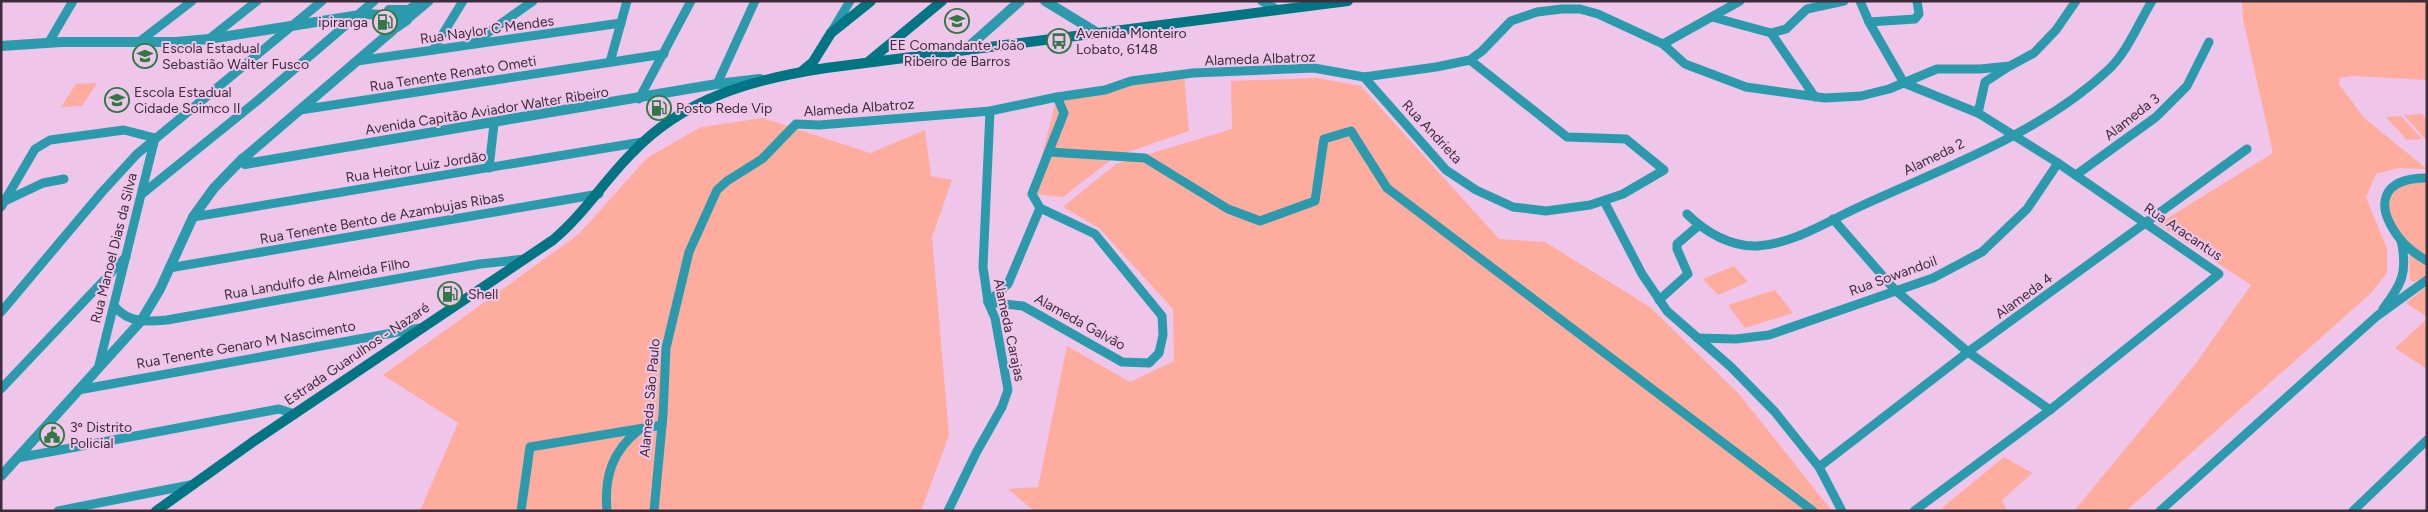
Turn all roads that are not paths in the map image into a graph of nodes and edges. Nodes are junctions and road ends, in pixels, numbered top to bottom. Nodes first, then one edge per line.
1 (72, 1) edge
2 (192, 1) edge
3 (256, 1) edge
4 (322, 1) edge
5 (374, 1) edge
6 (422, 1) edge
7 (429, 1) edge
8 (463, 1) edge
9 (533, 1) edge
10 (627, 1) edge
11 (691, 1) edge
12 (755, 1) edge
13 (850, 1) edge
14 (871, 1) edge
15 (942, 1) edge
16 (1020, 1) edge
17 (1045, 1) edge
18 (1262, 1) edge
19 (1348, 1) edge
20 (1740, 1) edge
21 (1844, 1) edge
22 (1860, 1) edge
23 (1917, 1) edge
24 (2076, 1) edge
25 (2152, 1) edge
26 (1057, 4) edge
27 (1276, 9) junction
28 (405, 14) junction
29 (357, 16) junction
30 (1712, 17) junction
31 (1869, 22) junction
32 (621, 23) junction
33 (292, 26) junction
34 (1096, 32) junction
35 (831, 33) junction
36 (1771, 33) junction
37 (209, 39) junction
38 (49, 42) junction
39 (138, 42) junction
40 (2209, 42) dead end
41 (1663, 44) junction
42 (470, 45) junction
43 (2, 46) edge
44 (433, 50) junction
45 (965, 50) junction
46 (664, 54) junction
47 (816, 58) junction
48 (1470, 60) junction
49 (357, 61) junction
50 (610, 62) junction
51 (867, 63) junction
52 (2010, 66) junction
53 (826, 68) junction
54 (799, 72) junction
55 (1364, 77) junction
56 (763, 78) junction
57 (1904, 82) junction
58 (717, 84) junction
59 (682, 92) junction
60 (1057, 97) junction
61 (1815, 97) junction
62 (639, 99) junction
63 (704, 100) junction
64 (300, 110) junction
65 (990, 111) junction
66 (1978, 113) junction
67 (494, 124) junction
68 (796, 124) joint
69 (2012, 135) junction
70 (155, 138) junction
71 (642, 142) junction
72 (2246, 149) dead end
73 (1049, 152) junction
74 (251, 159) junction
75 (2058, 163) junction
76 (489, 168) junction
77 (2076, 176) junction
78 (2427, 178) edge
79 (64, 180) dead end
80 (142, 194) junction
81 (600, 194) junction
82 (1604, 201) junction
83 (3, 204) edge
84 (1040, 208) junction
85 (1687, 214) dead end
86 (193, 217) junction
87 (1832, 219) junction
88 (2146, 224) junction
89 (1698, 226) junction
90 (2401, 240) junction
91 (126, 256) junction
92 (528, 258) junction
93 (2427, 261) edge
94 (169, 268) junction
95 (2427, 280) edge
96 (1895, 290) junction
97 (1659, 300) junction
98 (988, 302) junction
99 (116, 307) junction
100 (1, 312) edge
101 (2377, 316) junction
102 (141, 321) junction
103 (420, 328) junction
104 (1697, 338) junction
105 (1968, 352) junction
106 (99, 365) junction
107 (1, 389) edge
108 (78, 390) junction
109 (2050, 410) junction
110 (295, 414) junction
111 (662, 425) junction
112 (642, 428) junction
113 (2427, 440) edge
114 (17, 458) junction
115 (1819, 467) junction
116 (1, 476) edge
117 (190, 485) junction
118 (58, 511) edge
119 (156, 511) edge
120 (521, 511) edge
121 (607, 511) edge
122 (654, 511) edge
123 (948, 511) edge
124 (1813, 511) edge
125 (1842, 511) edge
126 (1914, 511) edge
127 (2160, 511) edge
128 (2354, 511) edge

1 - 38 street
2 - 39 street
3 - 37 street
4 - 33 street
5 - 29 street
6 - 28 street
7 - 28 street
8 - 44 street
9 - 42 street
10 - 32 street
11 - 46 street
12 - 58 street
13 - 35 street
14 - 35 main road
15 - 51 main road
16 - 45 street
17 - 26 street
18 - 27 street
19 - 27 main road, Estrada Guarulhos - Nazaré
20 - 30 street
21 - 36 street
22 - 31 street
23 - 31 street
24 - 52 street, Alameda Albatroz
25 - 69 street, Alameda 2
26 - 34 street
27 - 34 main road, Estrada Guarulhos - Nazaré
28 - 29 street
28 - 49 street
29 - 33 street
29 - 80 street
30 - 36 street
30 - 41 street
31 - 57 street
32 - 42 street, Rua Naylor C Mendes
32 - 50 street
33 - 37 street
33 - 70 street
34 - 45 main road, Estrada Guarulhos - Nazaré
35 - 47 main road
36 - 61 street
37 - 39 street
38 - 39 street
38 - 43 street
40 - 77 street, Alameda 3
41 - 48 street, Alameda Albatroz
41 - 61 street, Alameda Albatroz
42 - 44 street, Rua Naylor C Mendes
44 - 49 street, Rua Naylor C Mendes
45 - 51 main road, Estrada Guarulhos - Nazaré
46 - 50 street, Rua Tenente Renato Ometi
46 - 62 street
47 - 53 main road
47 - 54 main road
48 - 55 street, Alameda Albatroz
48 - 82 street, Rua Andrieta
49 - 64 street
50 - 64 street, Rua Tenente Renato Ometi
51 - 53 main road, Estrada Guarulhos - Nazaré
52 - 57 street, Alameda Albatroz
52 - 66 street
53 - 54 main road, Estrada Guarulhos - Nazaré
54 - 56 main road, Estrada Guarulhos - Nazaré
55 - 60 street, Alameda Albatroz
55 - 82 street, Rua Andrieta
56 - 58 street, Avenida Capitão Aviador Walter Ribeiro
56 - 63 main road, Estrada Guarulhos - Nazaré
57 - 61 street, Alameda Albatroz
57 - 66 street, Rua Aracantus
58 - 59 street, Avenida Capitão Aviador Walter Ribeiro
59 - 62 street, Avenida Capitão Aviador Walter Ribeiro
59 - 63 street
60 - 65 street, Alameda Albatroz
60 - 73 street
62 - 67 street, Avenida Capitão Aviador Walter Ribeiro
63 - 71 main road, Estrada Guarulhos - Nazaré
64 - 74 street
65 - 68 street, Alameda Albatroz
65 - 98 street, Alameda Carajas
66 - 69 street, Rua Aracantus
67 - 74 street, Avenida Capitão Aviador Walter Ribeiro
67 - 76 street
68 - 111 street, Alameda São Paulo
69 - 75 street, Rua Aracantus
69 - 87 street, Alameda 2
70 - 80 street, Rua Manoel Dias da Silva
70 - 83 street
70 - 100 street
71 - 76 street, Rua Heitor Luiz Jordão
71 - 81 main road, Estrada Guarulhos - Nazaré
72 - 88 street, Alameda 4
73 - 84 street
73 - 124 street
74 - 86 street
75 - 77 street, Rua Aracantus
75 - 96 street, Rua Sowandoil
76 - 86 street, Rua Heitor Luiz Jordão
77 - 88 street, Rua Aracantus
78 - 90 street
79 - 83 street
80 - 91 street, Rua Manoel Dias da Silva
81 - 92 main road, Estrada Guarulhos - Nazaré
81 - 94 street, Rua Tenente Bento de Azambujas Ribas
82 - 97 street
84 - 98 street
84 - 98 street, Alameda Galvão
85 - 89 street, Alameda 2
86 - 94 street
87 - 89 street, Alameda 2
87 - 96 street
88 - 105 street, Alameda 4
88 - 109 street, Rua Aracantus
89 - 97 street
90 - 93 street
90 - 101 street
91 - 99 street, Rua Manoel Dias da Silva
91 - 107 street
92 - 102 street, Rua Landulfo de Almeida Filho
92 - 103 main road, Estrada Guarulhos - Nazaré
94 - 102 street
95 - 101 street
96 - 104 street, Rua Sowandoil
96 - 105 street
97 - 104 street
98 - 123 street, Alameda Carajas
99 - 102 street, Rua Landulfo de Almeida Filho
99 - 106 street, Rua Manoel Dias da Silva
101 - 127 street
102 - 106 street
103 - 108 street, Rua Tenente Genaro M Nascimento
103 - 110 main road, Estrada Guarulhos - Nazaré
104 - 115 street
105 - 109 street
105 - 115 street, Alameda 4
106 - 108 street
108 - 114 street
109 - 126 street, Rua Aracantus
110 - 114 street
110 - 117 main road, Estrada Guarulhos - Nazaré
111 - 112 street
111 - 122 street, Alameda São Paulo
112 - 120 street
112 - 121 street
113 - 128 street
114 - 116 street
115 - 125 street
117 - 118 street
117 - 119 main road, Estrada Guarulhos - Nazaré

